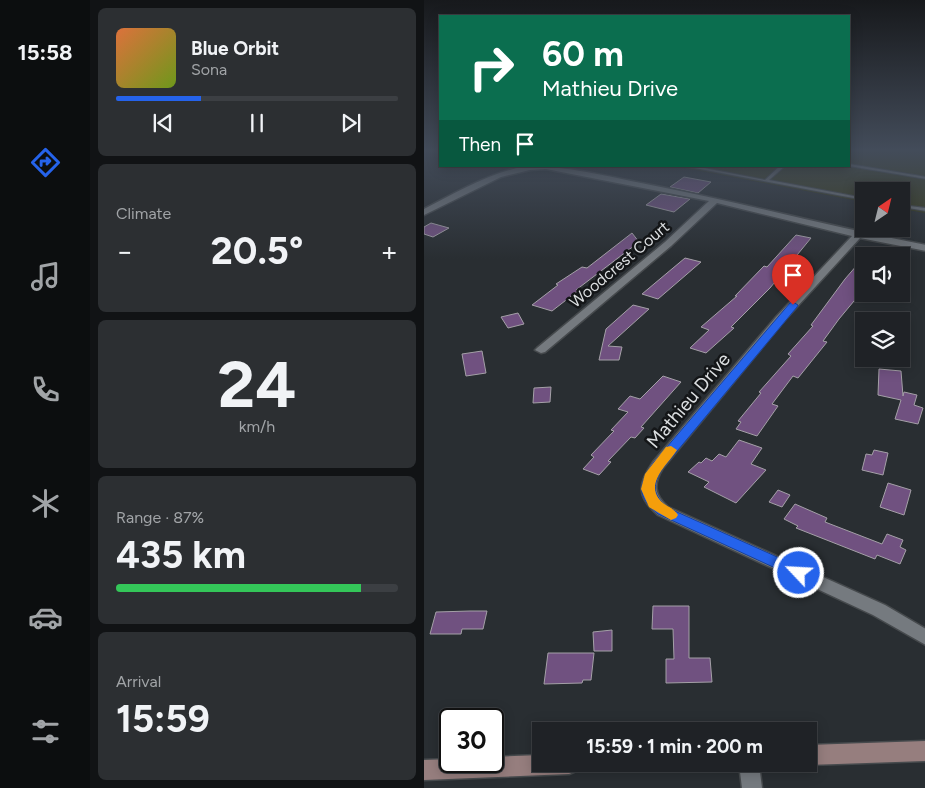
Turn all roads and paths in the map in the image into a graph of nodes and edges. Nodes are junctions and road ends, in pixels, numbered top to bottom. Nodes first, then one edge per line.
1 (477, 186) edge
2 (645, 186) edge
3 (792, 186) edge
4 (855, 197) edge
5 (715, 200) junction
6 (910, 207) edge
7 (925, 210) edge
8 (424, 212) edge
9 (855, 233) edge
10 (855, 237) edge
11 (877, 238) edge
12 (925, 248) edge
13 (541, 350) dead end
14 (925, 638) edge
15 (925, 751) edge
16 (817, 755) edge
17 (532, 766) edge
18 (424, 770) edge
19 (750, 772) edge
20 (752, 788) edge

1 - 8 street
2 - 5 street
3 - 4 lane
5 - 9 street
5 - 13 street, Woodcrest Court
6 - 7 lane
10 - 14 street, Mathieu Drive
11 - 12 street
15 - 16 main road
17 - 18 main road
19 - 20 street

